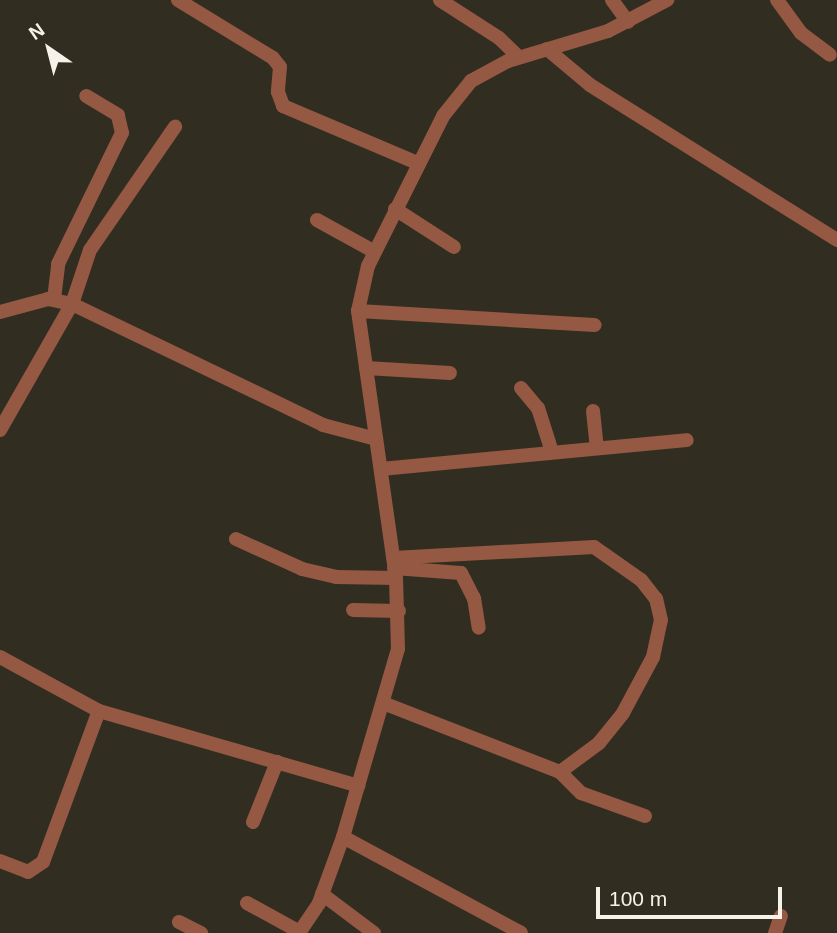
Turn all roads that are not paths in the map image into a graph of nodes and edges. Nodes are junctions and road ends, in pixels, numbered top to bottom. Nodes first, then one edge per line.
1 (178, 0) edge
2 (440, 0) edge
3 (612, 0) edge
4 (667, 0) edge
5 (777, 0) edge
6 (628, 22) junction
7 (547, 49) junction
8 (830, 55) dead end
9 (519, 57) junction
10 (86, 96) dead end
11 (175, 127) dead end
12 (417, 163) junction
13 (395, 209) junction
14 (317, 220) dead end
15 (837, 240) edge
16 (454, 247) dead end
17 (375, 252) junction
18 (54, 299) junction
19 (72, 304) junction
20 (358, 311) junction
21 (0, 312) edge
22 (595, 325) dead end
23 (366, 368) junction
24 (450, 373) dead end
25 (521, 388) dead end
26 (593, 411) dead end
27 (0, 430) edge
28 (376, 439) junction
29 (687, 440) dead end
30 (597, 448) junction
31 (552, 452) junction
32 (382, 469) junction
33 (236, 539) dead end
34 (395, 568) junction
35 (353, 610) dead end
36 (399, 611) junction
37 (479, 628) dead end
38 (0, 657) edge
39 (383, 703) junction
40 (99, 711) junction
41 (277, 762) junction
42 (560, 772) junction
43 (358, 786) junction
44 (645, 816) dead end
45 (253, 822) dead end
46 (343, 837) junction
47 (0, 861) edge
48 (322, 894) junction
49 (247, 902) dead end
50 (781, 916) dead end
51 (179, 922) dead end
52 (300, 932) edge
53 (201, 933) edge
54 (374, 933) edge
55 (521, 933) edge
56 (775, 933) edge

1 - 12 street
2 - 9 street
3 - 6 street
4 - 6 street
5 - 8 street
6 - 7 street
7 - 9 street
7 - 15 street
9 - 12 street
10 - 18 street
11 - 19 street
12 - 13 street
13 - 16 street
13 - 17 street
14 - 17 street
17 - 20 street
18 - 19 street
18 - 21 street
19 - 27 street
19 - 28 street
20 - 22 street
20 - 23 street
23 - 24 street
23 - 28 street
25 - 31 street
26 - 30 street
28 - 32 street
29 - 30 street
30 - 31 street
31 - 32 street
32 - 34 street
33 - 34 street
34 - 36 street
34 - 37 street
34 - 42 street
35 - 36 street
36 - 39 street
38 - 40 street
39 - 42 street
39 - 43 street
40 - 41 street
40 - 47 street
41 - 43 street
41 - 45 street
42 - 44 street
43 - 46 street
46 - 48 street
46 - 55 street
48 - 52 street
48 - 54 street
49 - 52 street
50 - 56 street
51 - 53 street

